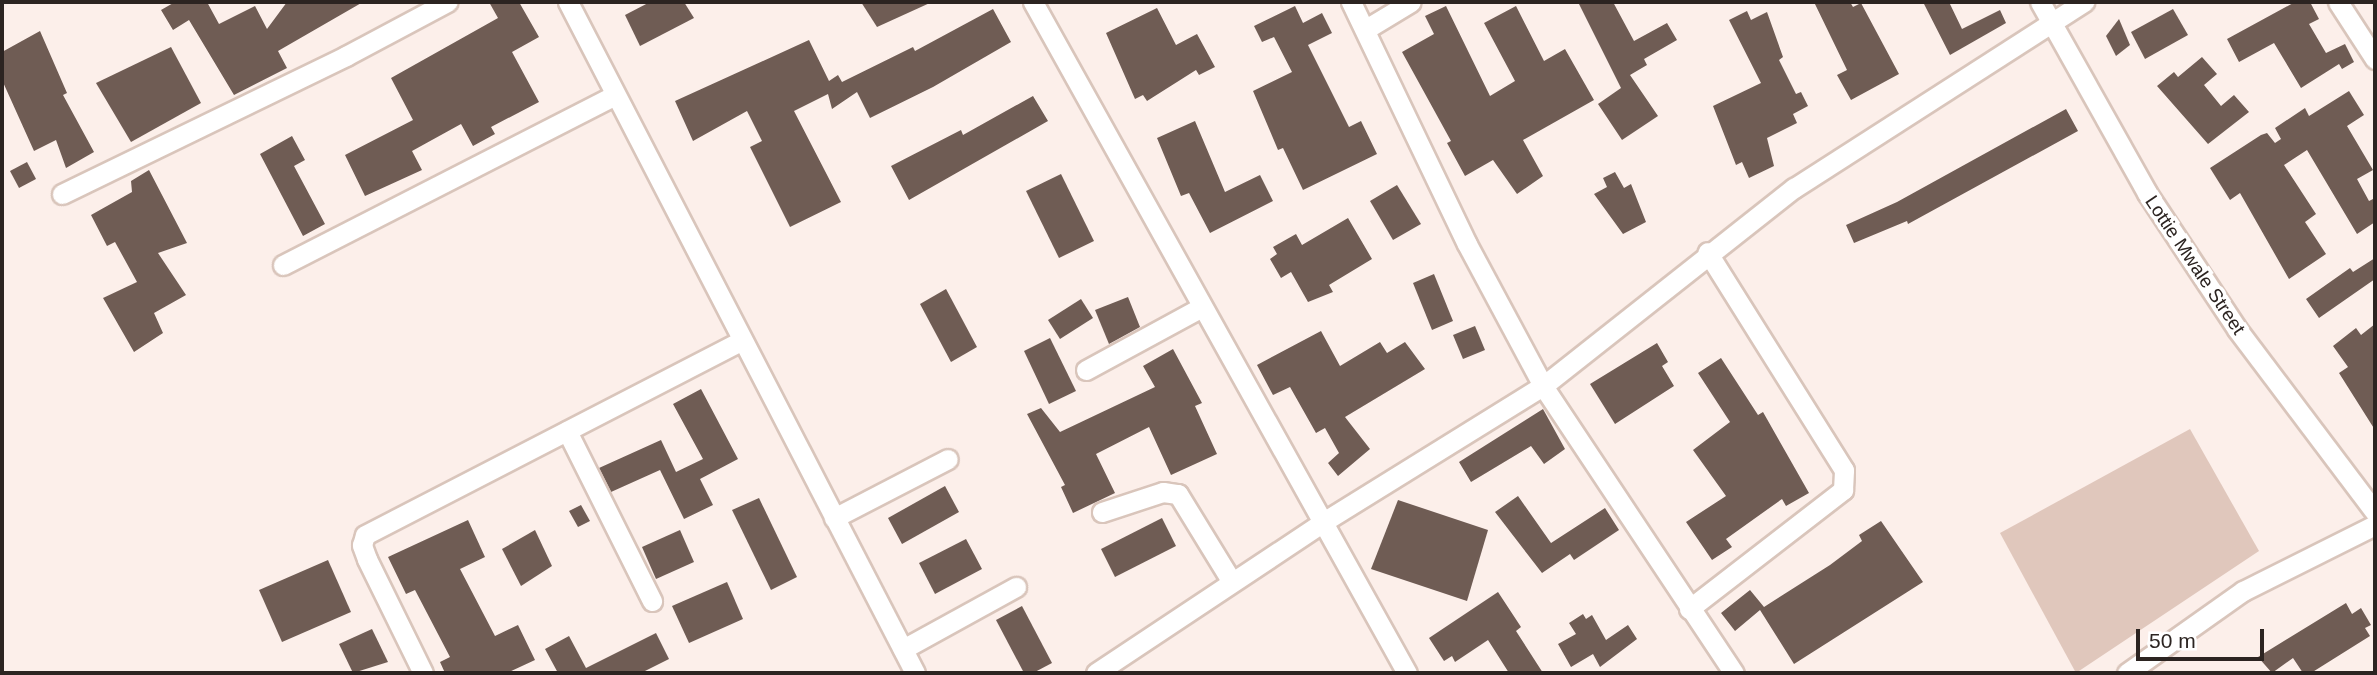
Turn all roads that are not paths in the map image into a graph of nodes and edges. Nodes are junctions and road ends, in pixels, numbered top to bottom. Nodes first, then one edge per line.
1 (447, 2) edge
2 (568, 2) edge
3 (1033, 2) edge
4 (1351, 2) edge
5 (1411, 2) edge
6 (2040, 2) edge
7 (2084, 2) edge
8 (2338, 2) edge
9 (2049, 22) junction
10 (1366, 29) junction
11 (2375, 60) edge
12 (615, 95) junction
13 (62, 194) dead end
14 (1707, 252) junction
15 (283, 265) dead end
16 (1200, 308) junction
17 (742, 340) junction
18 (1086, 370) dead end
19 (1543, 386) junction
20 (567, 431) junction
21 (948, 459) dead end
22 (1102, 512) dead end
23 (2375, 512) edge
24 (834, 518) junction
25 (1320, 523) junction
26 (2375, 525) edge
27 (1232, 582) junction
28 (1016, 587) dead end
29 (652, 601) dead end
30 (1689, 609) junction
31 (903, 649) junction
32 (423, 673) edge
33 (915, 673) edge
34 (1096, 673) edge
35 (1407, 673) edge
36 (1734, 673) edge
37 (2127, 673) edge

1 - 13 street
2 - 12 street
3 - 16 street
4 - 10 street
5 - 10 street
6 - 9 street, Lottie Mwale Street
7 - 9 street
8 - 11 street
9 - 14 street
9 - 23 street, Lottie Mwale Street
10 - 19 street
12 - 15 street
12 - 17 street
14 - 19 street
14 - 30 street
16 - 18 street
16 - 25 street
17 - 20 street
17 - 24 street
19 - 25 street
19 - 30 street
20 - 29 street
20 - 32 street
21 - 24 street
22 - 27 street
24 - 31 street
25 - 27 street
25 - 35 street
26 - 37 street
27 - 34 street
28 - 31 street
30 - 36 street
31 - 33 street

